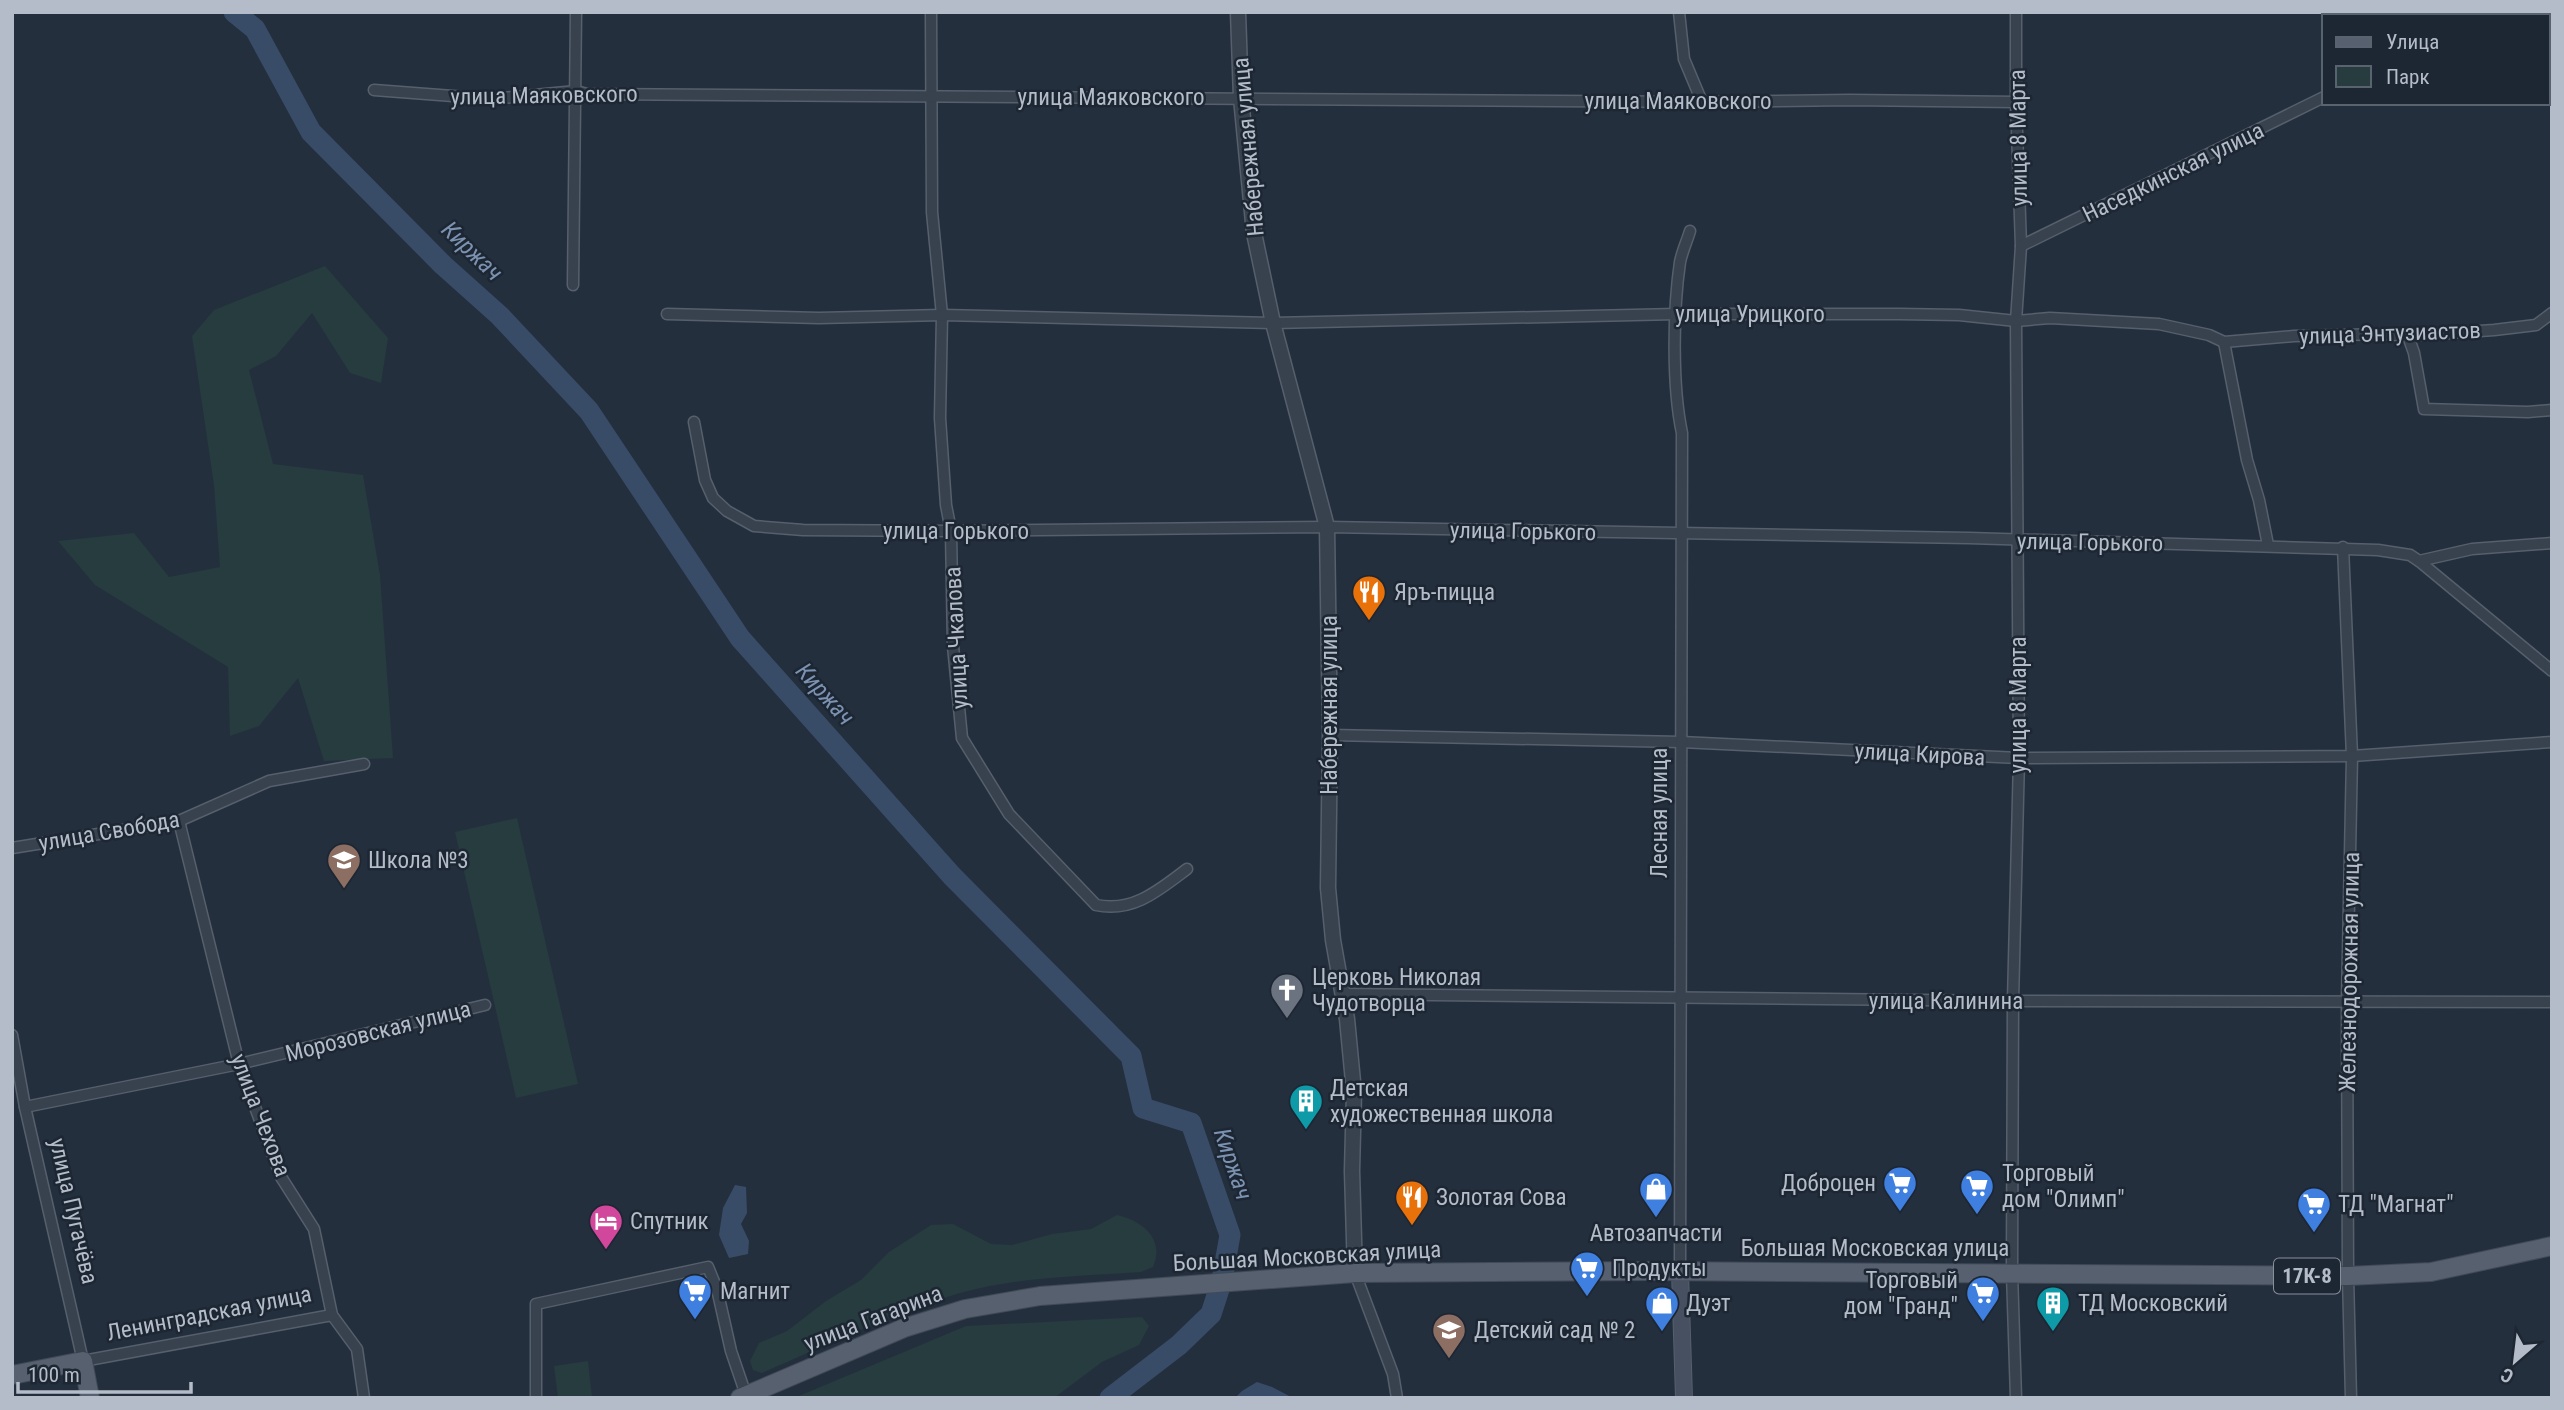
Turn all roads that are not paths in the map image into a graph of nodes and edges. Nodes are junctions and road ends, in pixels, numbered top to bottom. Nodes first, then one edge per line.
1 (576, 12) edge
2 (930, 12) edge
3 (1238, 12) edge
4 (1679, 12) edge
5 (2016, 12) edge
6 (374, 90) dead end
7 (576, 91) junction
8 (930, 95) junction
9 (1241, 98) junction
10 (2322, 98) edge
11 (1702, 102) junction
12 (2016, 102) junction
13 (1690, 231) dead end
14 (2021, 246) junction
15 (573, 285) dead end
16 (2552, 313) edge
17 (667, 314) dead end
18 (1676, 314) junction
19 (942, 315) junction
20 (2015, 321) junction
21 (1273, 323) junction
22 (2408, 336) junction
23 (2224, 342) junction
24 (2552, 410) edge
25 (694, 422) dead end
26 (1327, 527) junction
27 (951, 531) junction
28 (1682, 533) junction
29 (2017, 540) junction
30 (2552, 543) edge
31 (2268, 545) junction
32 (2343, 547) junction
33 (2419, 561) junction
34 (2552, 671) edge
35 (1330, 735) junction
36 (1681, 742) junction
37 (2552, 742) edge
38 (2352, 756) junction
39 (2019, 758) junction
40 (364, 764) dead end
41 (179, 821) junction
42 (12, 848) edge
43 (1187, 869) dead end
44 (1341, 995) junction
45 (1681, 999) junction
46 (2013, 1001) junction
47 (2347, 1001) junction
48 (2552, 1002) edge
49 (485, 1005) dead end
50 (12, 1035) edge
51 (239, 1064) junction
52 (25, 1107) junction
53 (2552, 1246) edge
54 (1680, 1272) junction
55 (1355, 1273) junction
56 (2012, 1273) junction
57 (2348, 1276) junction
58 (1154, 1289) joint
59 (332, 1315) junction
60 (83, 1362) junction
61 (12, 1375) edge
62 (743, 1396) edge
63 (90, 1398) edge
64 (364, 1398) edge
65 (536, 1398) edge
66 (1397, 1398) edge
67 (1684, 1398) edge
68 (2017, 1398) edge
69 (2351, 1398) edge

1 - 7 street
2 - 8 street, улица Чкалова
3 - 9 street, Набережная улица
4 - 11 street
5 - 12 street, улица 8 Марта
6 - 7 street, улица Маяковского
7 - 8 street, улица Маяковского
7 - 15 street
8 - 9 street, улица Маяковского
8 - 19 street, улица Чкалова
9 - 11 street, улица Маяковского
9 - 21 street, Набережная улица
10 - 14 street, Наседкинская улица
11 - 12 street, улица Маяковского
12 - 14 street, улица 8 Марта
13 - 18 street, Лесная улица
14 - 20 street, улица 8 Марта
16 - 22 street, улица Энтузиастов
17 - 19 street, улица Урицкого
18 - 20 street, улица Урицкого
18 - 21 street, улица Урицкого
18 - 28 street, Лесная улица
19 - 21 street, улица Урицкого
19 - 27 street, улица Чкалова
20 - 23 street, улица Урицкого
20 - 29 street, улица 8 Марта
21 - 26 street, Набережная улица
22 - 23 street, улица Энтузиастов
22 - 24 street
23 - 31 street
25 - 27 street, улица Горького
26 - 27 street, улица Горького
26 - 28 street, улица Горького
26 - 35 street, Набережная улица
27 - 43 street, улица Чкалова
28 - 29 street, улица Горького
28 - 36 street, Лесная улица
29 - 31 street, улица Горького
29 - 39 street, улица 8 Марта
30 - 33 street, улица Горького
31 - 32 street, улица Горького
32 - 33 street, улица Горького
32 - 38 street, Железнодорожная улица
33 - 34 street, улица Горького
35 - 36 street, улица Кирова
35 - 44 street, Набережная улица
36 - 39 street, улица Кирова
36 - 45 street, Лесная улица
37 - 38 street, улица Кирова
38 - 39 street, улица Кирова
38 - 47 street, Железнодорожная улица
39 - 46 street, улица 8 Марта
40 - 41 street, улица Свобода
41 - 42 street, улица Свобода
41 - 51 street, улица Чехова
44 - 45 street, улица Калинина
44 - 55 street, Набережная улица
45 - 46 street, улица Калинина
45 - 54 street, Лесная улица
46 - 47 street, улица Калинина
46 - 56 street, улица 8 Марта
47 - 48 street, улица Калинина
47 - 57 street, Железнодорожная улица
49 - 51 street, Морозовская улица
50 - 52 street, улица Пугачёва
51 - 52 street, Морозовская улица
51 - 59 street, улица Чехова
52 - 60 street, улица Пугачёва
53 - 57 main road, Большая Московская улица / 17К-8
54 - 55 main road, Большая Московская улица
54 - 56 main road, Большая Московская улица / 17К-8
54 - 67 main road, Лесная улица
55 - 58 main road, Большая Московская улица
55 - 66 street, Набережная улица
56 - 57 main road, Большая Московская улица / 17К-8
56 - 68 street, улица 8 Марта
57 - 69 street, Железнодорожная улица
58 - 62 main road, улица Гагарина
59 - 60 street, Ленинградская улица
59 - 64 street, улица Чехова
60 - 61 main road, Ленинградская улица
60 - 63 main road, улица Пугачёва
62 - 65 street

